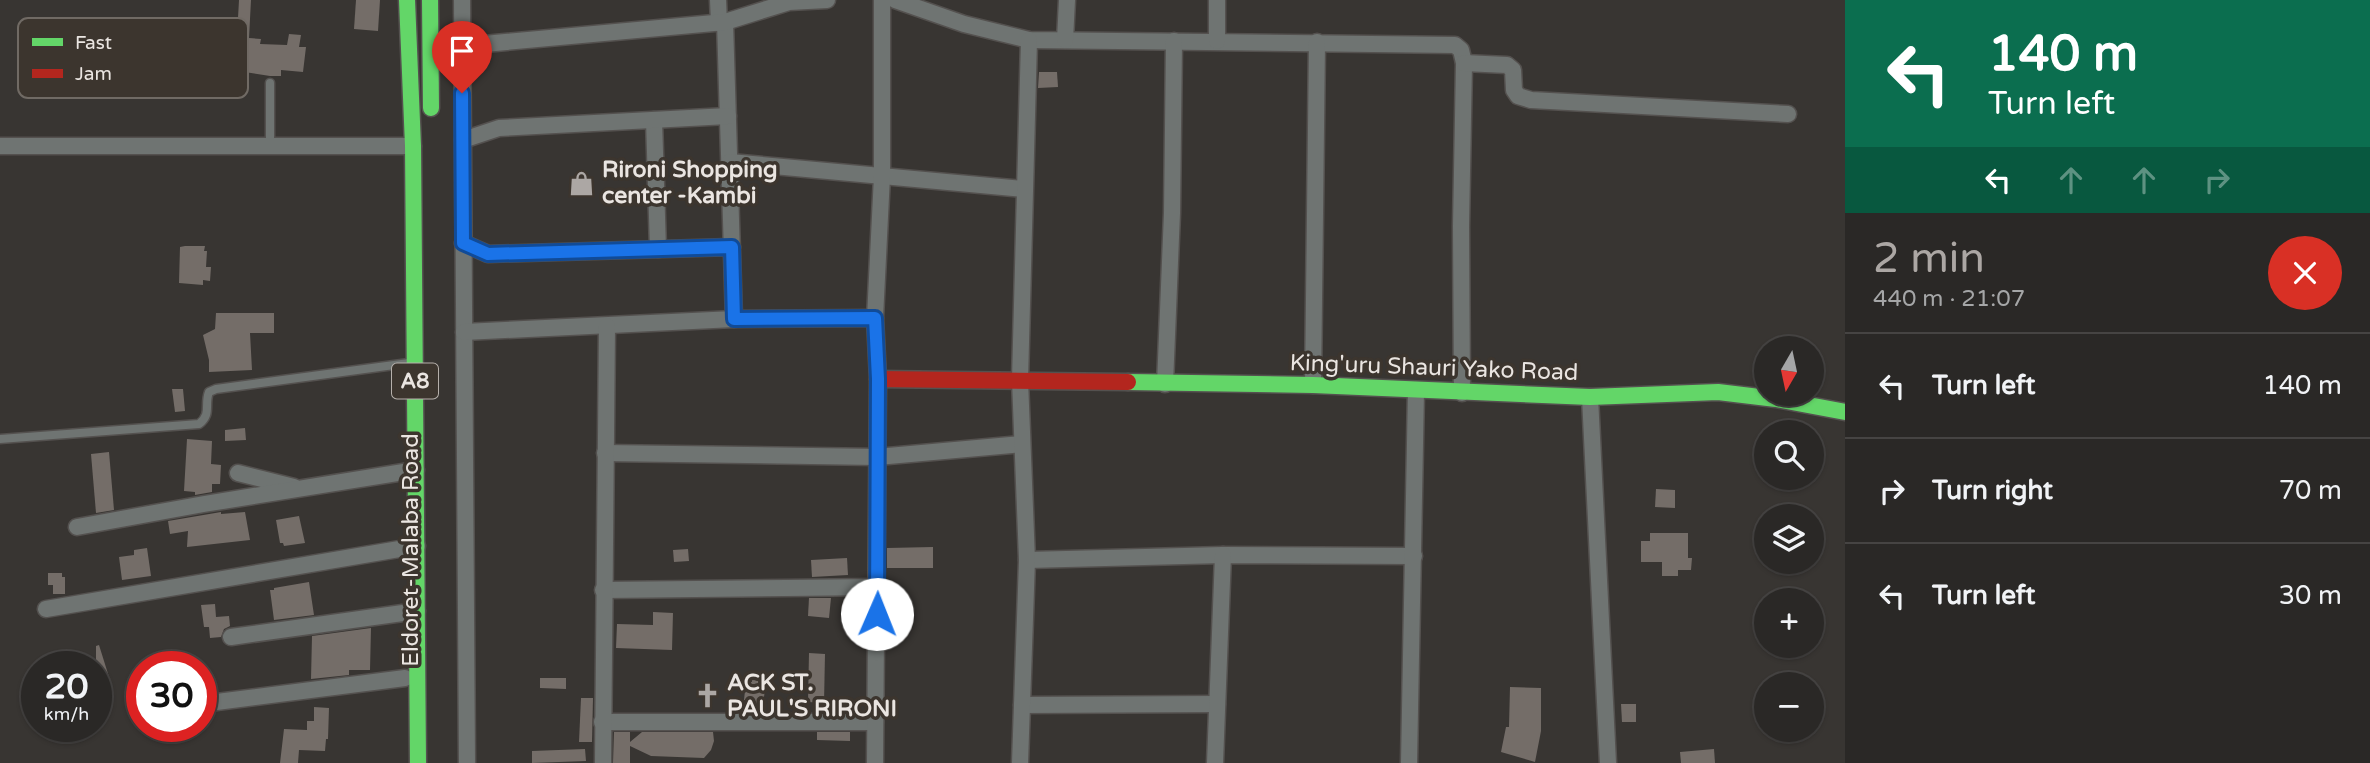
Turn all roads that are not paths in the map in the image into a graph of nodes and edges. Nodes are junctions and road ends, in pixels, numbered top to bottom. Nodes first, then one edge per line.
1 (407, 0) edge
2 (430, 0) edge
3 (462, 0) edge
4 (718, 0) edge
5 (827, 0) edge
6 (882, 0) edge
7 (895, 0) edge
8 (1067, 0) edge
9 (1217, 0) edge
10 (789, 1) edge
11 (925, 5) edge
12 (722, 23) junction
13 (1029, 40) junction
14 (1065, 40) junction
15 (1174, 41) junction
16 (1217, 41) junction
17 (1317, 42) junction
18 (462, 46) junction
19 (1464, 63) junction
20 (270, 83) dead end
21 (1788, 114) dead end
22 (728, 116) junction
23 (654, 120) junction
24 (431, 125) dead end
25 (463, 141) junction
26 (270, 144) junction
27 (0, 146) edge
28 (413, 146) junction
29 (730, 162) junction
30 (882, 176) junction
31 (1024, 189) junction
32 (463, 243) junction
33 (732, 247) junction
34 (657, 249) junction
35 (875, 318) junction
36 (734, 319) junction
37 (607, 326) junction
38 (464, 332) junction
39 (415, 363) junction
40 (878, 379) junction
41 (1020, 380) junction
42 (1165, 384) junction
43 (1313, 385) junction
44 (1416, 390) junction
45 (1462, 393) junction
46 (1590, 397) junction
47 (1845, 412) edge
48 (0, 439) edge
49 (1022, 444) junction
50 (605, 453) junction
51 (877, 457) junction
52 (416, 470) junction
53 (238, 473) dead end
54 (307, 489) junction
55 (77, 527) dead end
56 (417, 545) junction
57 (1223, 555) junction
58 (1414, 556) junction
59 (1027, 559) junction
60 (877, 587) junction
61 (603, 590) junction
62 (46, 610) dead end
63 (417, 611) junction
64 (417, 629) junction
65 (230, 637) dead end
66 (405, 678) junction
67 (217, 702) edge
68 (1217, 704) junction
69 (1022, 705) junction
70 (602, 722) junction
71 (875, 722) junction
72 (404, 763) edge
73 (418, 763) edge
74 (467, 763) edge
75 (603, 763) edge
76 (875, 763) edge
77 (1020, 763) edge
78 (1215, 763) edge
79 (1409, 763) edge
80 (1608, 763) edge

1 - 28 main road, Eldoret-Malaba Road / A8
2 - 24 main road
3 - 18 street
4 - 12 street
5 - 10 street
6 - 30 street
7 - 11 street
8 - 14 street
9 - 16 street
10 - 12 street
11 - 13 street
12 - 18 street
12 - 22 street
13 - 14 street
13 - 31 street
14 - 15 street
15 - 16 street
15 - 42 street
16 - 17 street
17 - 19 street
17 - 43 street
18 - 25 street
19 - 21 street
19 - 45 street
20 - 26 lane
22 - 23 street
22 - 29 street
23 - 25 street
23 - 34 street
25 - 32 street
26 - 27 street
26 - 28 street
28 - 39 main road, Eldoret-Malaba Road / A8
29 - 30 street
29 - 33 street
30 - 31 street
30 - 35 street
31 - 41 street
32 - 34 street
32 - 38 street
33 - 34 street
33 - 36 street
35 - 36 street
35 - 40 street
36 - 37 street
37 - 38 street
37 - 50 street
38 - 74 street
39 - 48 lane
39 - 52 main road, Eldoret-Malaba Road / A8
40 - 41 main road, King'uru Shauri Yako Road
40 - 51 street
41 - 42 main road, King'uru Shauri Yako Road
41 - 49 street
42 - 43 main road, King'uru Shauri Yako Road
43 - 44 main road, King'uru Shauri Yako Road
44 - 45 main road, King'uru Shauri Yako Road
44 - 58 street
45 - 46 main road, King'uru Shauri Yako Road
46 - 47 main road, King'uru Shauri Yako Road
46 - 80 street
49 - 51 street
49 - 59 street
50 - 51 street
50 - 61 street
51 - 60 street
52 - 54 street
52 - 56 main road, Eldoret-Malaba Road / A8
53 - 54 street
54 - 55 street
56 - 62 street
56 - 63 main road, Eldoret-Malaba Road / A8
57 - 58 street
57 - 59 street
57 - 68 street
58 - 79 street
59 - 69 street
60 - 61 street
60 - 71 street
61 - 70 street
63 - 64 main road, Eldoret-Malaba Road / A8
63 - 65 street
64 - 66 street, Eldoret-Malaba Road
64 - 73 main road, Eldoret-Malaba Road / A8
66 - 67 street
66 - 72 street, Eldoret-Malaba Road
68 - 69 street
68 - 78 street
69 - 77 street
70 - 71 street
70 - 75 street
71 - 76 street

